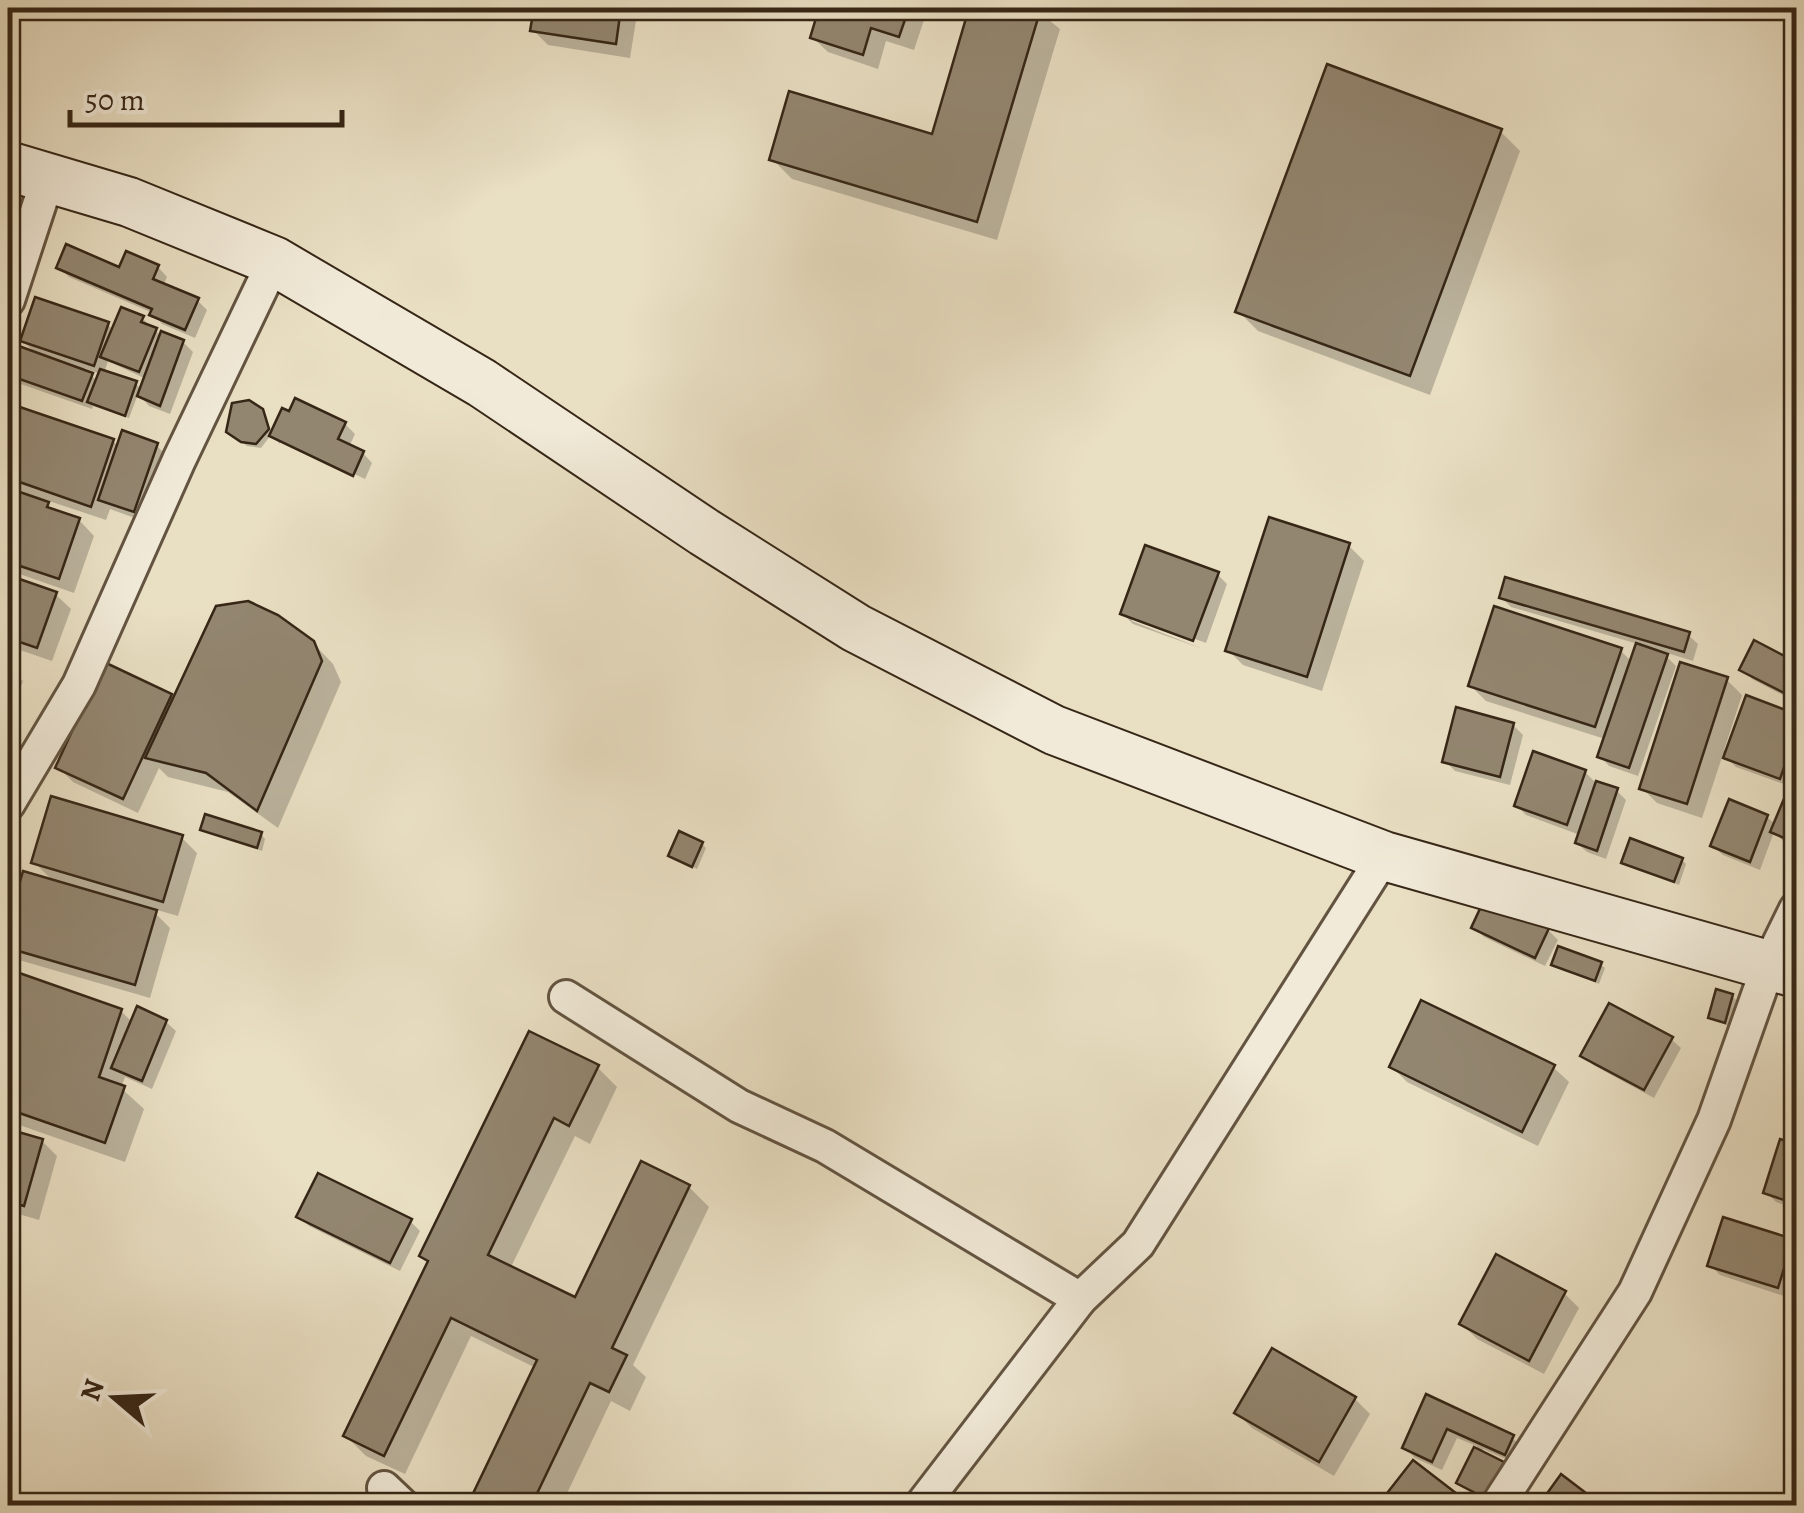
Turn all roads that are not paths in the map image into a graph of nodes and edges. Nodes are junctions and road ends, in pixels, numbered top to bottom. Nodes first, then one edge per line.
1 (28, 172) edge
2 (274, 261) junction
3 (8, 300) edge
4 (8, 804) edge
5 (1384, 856) junction
6 (1796, 909) edge
7 (1783, 968) edge
8 (566, 996) dead end
9 (1080, 1299) junction
10 (921, 1506) edge
11 (1497, 1506) edge

1 - 2 main road
1 - 3 street
2 - 4 street
2 - 5 main road
5 - 7 main road
5 - 9 street
6 - 7 street
7 - 11 street
8 - 9 street
9 - 10 street

